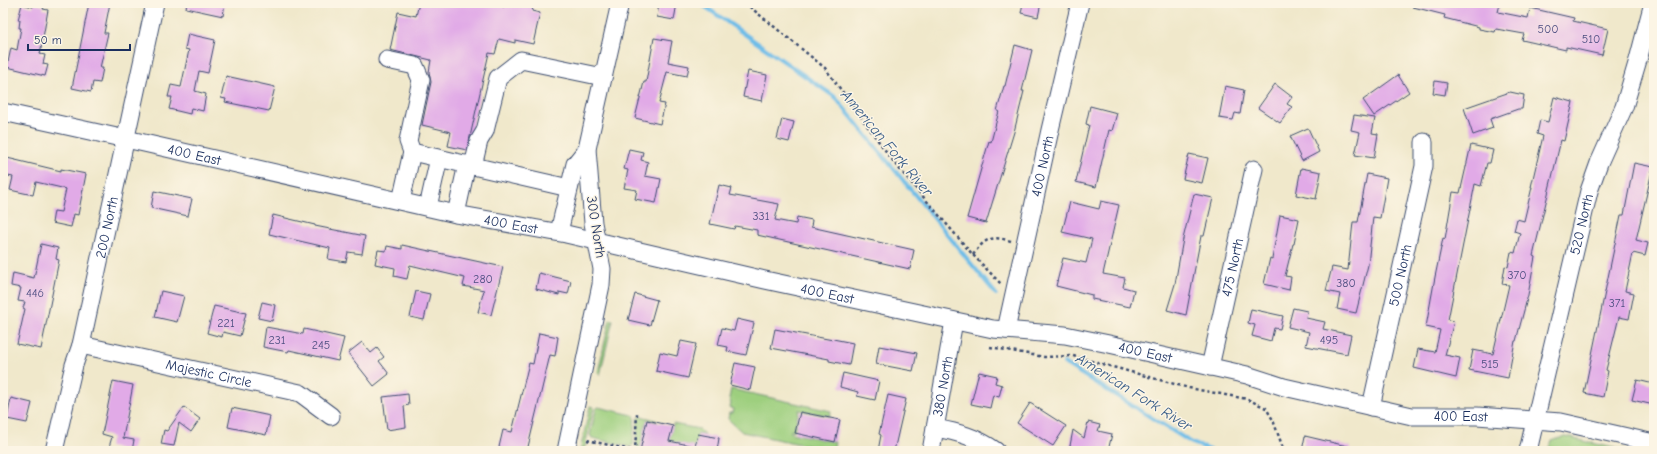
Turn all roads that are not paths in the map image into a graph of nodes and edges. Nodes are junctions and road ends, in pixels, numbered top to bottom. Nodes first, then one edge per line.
1 (155, 3) edge
2 (620, 3) edge
3 (1080, 3) edge
4 (1653, 3) edge
5 (387, 60) dead end
6 (603, 77) junction
7 (3, 112) edge
8 (126, 139) junction
9 (1424, 142) dead end
10 (587, 149) junction
11 (412, 152) junction
12 (439, 158) junction
13 (470, 165) junction
14 (1254, 169) dead end
15 (569, 188) junction
16 (401, 201) junction
17 (428, 207) junction
18 (456, 214) junction
19 (559, 232) junction
20 (596, 241) junction
21 (954, 321) junction
22 (1006, 330) junction
23 (81, 345) junction
24 (1210, 367) junction
25 (1371, 407) junction
26 (331, 416) dead end
27 (1536, 422) junction
28 (935, 428) junction
29 (1654, 443) edge
30 (54, 451) edge
31 (566, 451) edge
32 (931, 451) edge
33 (996, 451) edge
34 (1528, 451) edge

1 - 8 street, 200 North
2 - 6 street, 300 North
3 - 22 street, 400 North
4 - 27 street, 520 North
5 - 11 street
6 - 10 street, 300 North
6 - 13 street
7 - 8 street, 400 East
8 - 16 street, 400 East
8 - 23 street, 200 North
9 - 25 street, 500 North
10 - 15 street
10 - 20 street, 300 North
11 - 12 street
11 - 16 street
12 - 13 street
12 - 17 street
13 - 15 street
13 - 18 street
14 - 24 street, 475 North
15 - 19 street
16 - 17 street, 400 East
17 - 18 street, 400 East
18 - 19 street, 400 East
19 - 20 street, 400 East
20 - 21 street, 400 East
20 - 31 street, 300 North
21 - 22 street, 400 East
21 - 28 street, 380 North
22 - 24 street, 400 East
23 - 26 street, Majestic Circle
23 - 30 street, 200 North
24 - 25 street, 400 East
25 - 27 street, 400 East
27 - 29 street, 400 East
27 - 34 street, 520 North
28 - 32 street, 380 North
28 - 33 street

